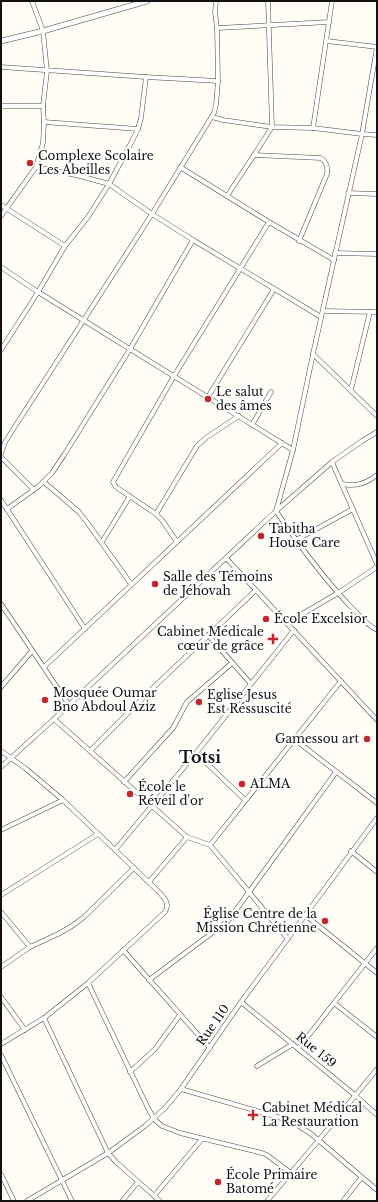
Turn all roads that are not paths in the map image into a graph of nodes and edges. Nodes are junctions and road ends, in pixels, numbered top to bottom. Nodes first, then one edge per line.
1 (32, 1) edge
2 (146, 1) edge
3 (216, 1) edge
4 (268, 1) edge
5 (332, 1) edge
6 (329, 22) junction
7 (268, 24) junction
8 (217, 28) junction
9 (43, 31) junction
10 (1, 41) edge
11 (326, 41) junction
12 (377, 47) edge
13 (1, 67) edge
14 (47, 70) junction
15 (146, 77) junction
16 (218, 81) junction
17 (1, 106) edge
18 (43, 106) junction
19 (212, 117) junction
20 (44, 122) junction
21 (272, 127) junction
22 (313, 128) junction
23 (138, 129) junction
24 (362, 134) junction
25 (377, 135) edge
26 (254, 155) junction
27 (36, 167) junction
28 (180, 167) junction
29 (109, 184) junction
30 (348, 194) junction
31 (377, 194) edge
32 (227, 196) junction
33 (1, 205) edge
34 (6, 208) junction
35 (152, 214) junction
36 (1, 216) edge
37 (269, 222) junction
38 (193, 240) junction
39 (299, 241) junction
40 (65, 246) junction
41 (335, 253) junction
42 (377, 254) edge
43 (334, 260) junction
44 (1, 267) edge
45 (240, 268) junction
46 (274, 289) junction
47 (38, 292) junction
48 (323, 310) junction
49 (370, 312) junction
50 (377, 312) edge
51 (321, 317) junction
52 (83, 320) junction
53 (130, 349) junction
54 (1, 350) edge
55 (313, 354) junction
56 (174, 376) junction
57 (351, 390) junction
58 (271, 392) dead end
59 (208, 397) junction
60 (239, 416) junction
61 (377, 416) edge
62 (252, 424) junction
63 (377, 432) edge
64 (3, 441) edge
65 (282, 443) junction
66 (293, 450) junction
67 (1, 455) edge
68 (332, 462) junction
69 (376, 477) edge
70 (44, 482) junction
71 (342, 484) junction
72 (34, 490) junction
73 (130, 496) junction
74 (1, 500) edge
75 (7, 509) junction
76 (353, 509) junction
77 (276, 511) junction
78 (156, 514) junction
79 (296, 540) junction
80 (102, 542) junction
81 (177, 542) junction
82 (226, 558) junction
83 (377, 564) edge
84 (377, 567) edge
85 (131, 584) junction
86 (256, 590) junction
87 (338, 593) junction
88 (1, 604) edge
89 (287, 623) junction
90 (85, 629) junction
91 (294, 630) junction
92 (377, 630) edge
93 (208, 635) junction
94 (32, 651) junction
95 (232, 663) junction
96 (44, 667) junction
97 (341, 681) junction
98 (251, 684) junction
99 (1, 687) edge
100 (68, 705) junction
101 (376, 718) edge
102 (54, 719) junction
103 (294, 739) junction
104 (1, 751) edge
105 (90, 751) junction
106 (196, 753) junction
107 (11, 758) junction
108 (1, 767) edge
109 (336, 772) junction
110 (124, 782) junction
111 (63, 800) junction
112 (245, 800) junction
113 (377, 803) edge
114 (152, 806) junction
115 (377, 818) edge
116 (1, 830) edge
117 (98, 834) junction
118 (186, 837) junction
119 (210, 845) junction
120 (115, 850) junction
121 (351, 851) junction
122 (134, 868) junction
123 (377, 872) edge
124 (149, 882) junction
125 (249, 892) junction
126 (1, 895) edge
127 (1, 912) edge
128 (305, 915) junction
129 (288, 939) junction
130 (30, 947) junction
131 (377, 948) edge
132 (123, 950) junction
133 (365, 963) junction
134 (1, 967) edge
135 (377, 974) edge
136 (149, 980) junction
137 (88, 983) junction
138 (1, 997) edge
139 (241, 1002) junction
140 (334, 1003) junction
141 (180, 1015) junction
142 (44, 1018) junction
143 (25, 1030) junction
144 (377, 1037) edge
145 (1, 1044) edge
146 (293, 1044) junction
147 (210, 1048) junction
148 (298, 1049) junction
149 (1, 1055) edge
150 (256, 1066) dead end
151 (377, 1069) edge
152 (130, 1072) junction
153 (181, 1089) junction
154 (356, 1096) junction
155 (377, 1115) edge
156 (154, 1119) junction
157 (202, 1139) junction
158 (318, 1141) junction
159 (108, 1153) junction
160 (291, 1173) junction
161 (1, 1174) edge
162 (361, 1178) junction
163 (62, 1180) junction
164 (138, 1182) junction
165 (377, 1190) edge
166 (154, 1196) junction
167 (14, 1201) edge
168 (26, 1201) edge
169 (72, 1201) edge
170 (122, 1201) edge
171 (160, 1201) edge
172 (266, 1201) edge
173 (342, 1201) edge

1 - 9 street
2 - 9 street
3 - 8 street
4 - 7 street
5 - 6 street
6 - 7 street
6 - 11 street
7 - 8 street
7 - 21 street
8 - 16 street
9 - 10 street
9 - 14 street
11 - 12 street
11 - 22 street
12 - 24 street
13 - 14 street
14 - 15 street
14 - 18 street
15 - 16 street
15 - 23 street
16 - 19 street
17 - 18 street
18 - 20 street
19 - 21 street
19 - 28 street
20 - 23 street
20 - 27 street
21 - 22 street
21 - 26 street
22 - 24 street
23 - 29 street
24 - 25 street
24 - 30 street
26 - 32 street
26 - 39 street
27 - 29 street
27 - 34 street
28 - 32 street
28 - 35 street
29 - 35 street
29 - 40 street
30 - 31 street
30 - 41 street
32 - 37 street
33 - 34 street
34 - 36 street
34 - 40 street
35 - 38 street
35 - 52 street
37 - 39 street
37 - 45 street
38 - 45 street
38 - 53 street
39 - 43 street
40 - 47 street
41 - 42 street
41 - 43 street
43 - 48 street
44 - 47 street
45 - 46 street
45 - 56 street
46 - 51 street
46 - 59 street
47 - 52 street
47 - 54 street
48 - 49 street
48 - 51 street
49 - 50 street
49 - 57 street
51 - 55 street
52 - 53 street
52 - 64 street
53 - 56 street
53 - 70 street
55 - 57 street
55 - 66 street
56 - 59 street
56 - 73 street
57 - 61 street
58 - 62 street
59 - 60 street
60 - 62 street
60 - 78 street
62 - 65 street
63 - 68 street
64 - 67 street
65 - 66 street
65 - 81 street
66 - 77 street
67 - 72 street
68 - 71 street
68 - 77 street
69 - 71 street
70 - 72 street
70 - 80 street
71 - 76 street
72 - 75 street
73 - 78 street
73 - 80 street
74 - 75 street
75 - 90 street
76 - 79 street
76 - 83 street
77 - 79 street
77 - 82 street
78 - 81 street
79 - 87 street
80 - 85 street
81 - 85 street
82 - 86 street
82 - 100 street
84 - 87 street
85 - 90 street
86 - 89 street
86 - 93 street
87 - 89 street
87 - 92 street
88 - 94 street
89 - 91 street
90 - 96 street
91 - 97 street
91 - 98 street
93 - 95 street
93 - 105 street
94 - 96 street
94 - 99 street
95 - 98 street
95 - 110 street
96 - 100 street
97 - 101 street
97 - 103 street
98 - 106 street
100 - 102 street
102 - 105 street
102 - 107 street
103 - 109 street
103 - 112 street
104 - 107 street
105 - 110 street
106 - 112 street
106 - 114 street
107 - 108 street
107 - 111 street
109 - 113 street
109 - 125 street
110 - 114 street
111 - 116 street
111 - 117 street
112 - 119 street
114 - 118 street
114 - 120 street
115 - 121 street, Rue 110
117 - 120 street
117 - 126 street
118 - 119 street
118 - 124 street
119 - 125 street
120 - 122 street
121 - 123 street
121 - 128 street, Rue 110
122 - 124 street
122 - 130 street
124 - 132 street
125 - 129 street
125 - 136 street
127 - 130 street
128 - 129 street, Rue 110
128 - 133 street
129 - 139 street, Rue 110
130 - 134 street
131 - 133 street
132 - 136 street
132 - 137 street
133 - 135 street
133 - 140 street
136 - 141 street
137 - 142 street
137 - 152 street
138 - 143 street
139 - 146 street, Rue 159
139 - 147 street, Rue 110
140 - 144 street
140 - 148 street
141 - 147 street
141 - 152 street
142 - 143 street
142 - 159 street
143 - 145 street
146 - 148 street, Rue 159
146 - 150 street
147 - 153 street, Rue 110
148 - 154 street, Rue 159
149 - 163 street
151 - 154 street
152 - 156 street
153 - 156 street, Rue 110
153 - 158 street
154 - 155 street, Rue 159
154 - 158 street
156 - 157 street
156 - 159 street, Rue 110
157 - 160 street
157 - 166 street
158 - 160 street
158 - 162 street
159 - 163 street, Rue 110
159 - 164 street
160 - 172 street
161 - 167 street
162 - 165 street
162 - 173 street
163 - 168 street, Rue 110
163 - 169 street
164 - 166 street
164 - 170 street
166 - 171 street

